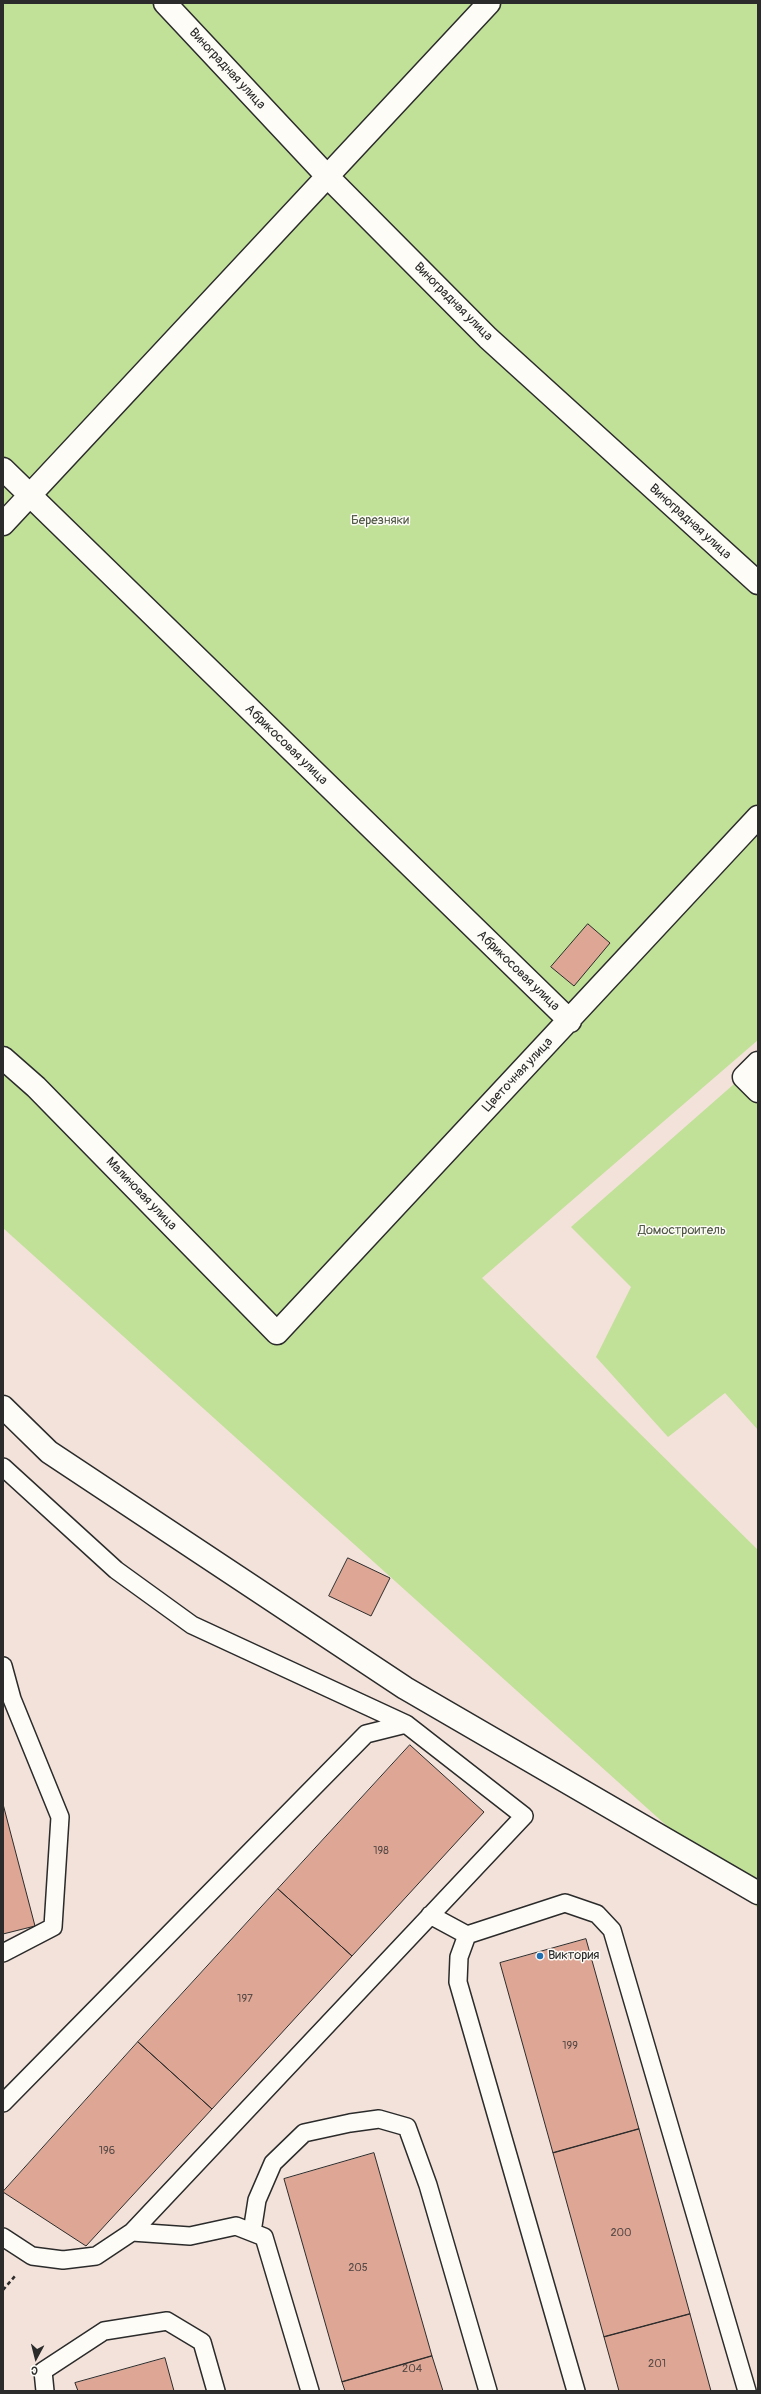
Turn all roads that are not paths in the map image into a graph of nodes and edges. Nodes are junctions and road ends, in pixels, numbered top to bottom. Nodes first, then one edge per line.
1 (165, 3) edge
2 (489, 3) edge
3 (327, 176) junction
4 (3, 469) edge
5 (29, 496) junction
6 (3, 524) edge
7 (758, 583) edge
8 (758, 817) edge
9 (570, 1021) junction
10 (3, 1058) edge
11 (277, 1333) joint
12 (3, 1407) edge
13 (3, 1467) edge
14 (3, 1666) edge
15 (406, 1724) junction
16 (758, 1893) edge
17 (430, 1915) junction
18 (467, 1935) junction
19 (3, 1953) edge
20 (3, 2103) edge
21 (132, 2232) junction
22 (252, 2232) junction
23 (3, 2237) edge
24 (45, 2391) edge
25 (216, 2391) edge
26 (310, 2391) edge
27 (488, 2391) edge
28 (576, 2391) edge
29 (747, 2391) edge

1 - 3 street, Виноградная улица
2 - 3 street
3 - 5 street
3 - 7 street, Виноградная улица
4 - 5 street, Абрикосовая улица
5 - 6 street
5 - 9 street, Абрикосовая улица
8 - 9 street, Цветочная улица
9 - 11 street, Цветочная улица
10 - 11 street, Малиновая улица
12 - 16 street
13 - 15 lane
14 - 19 lane
15 - 17 lane
15 - 20 lane
17 - 18 lane
17 - 21 lane
18 - 28 lane
18 - 29 lane
21 - 22 lane
21 - 23 lane
22 - 26 lane
22 - 27 lane
24 - 25 lane

